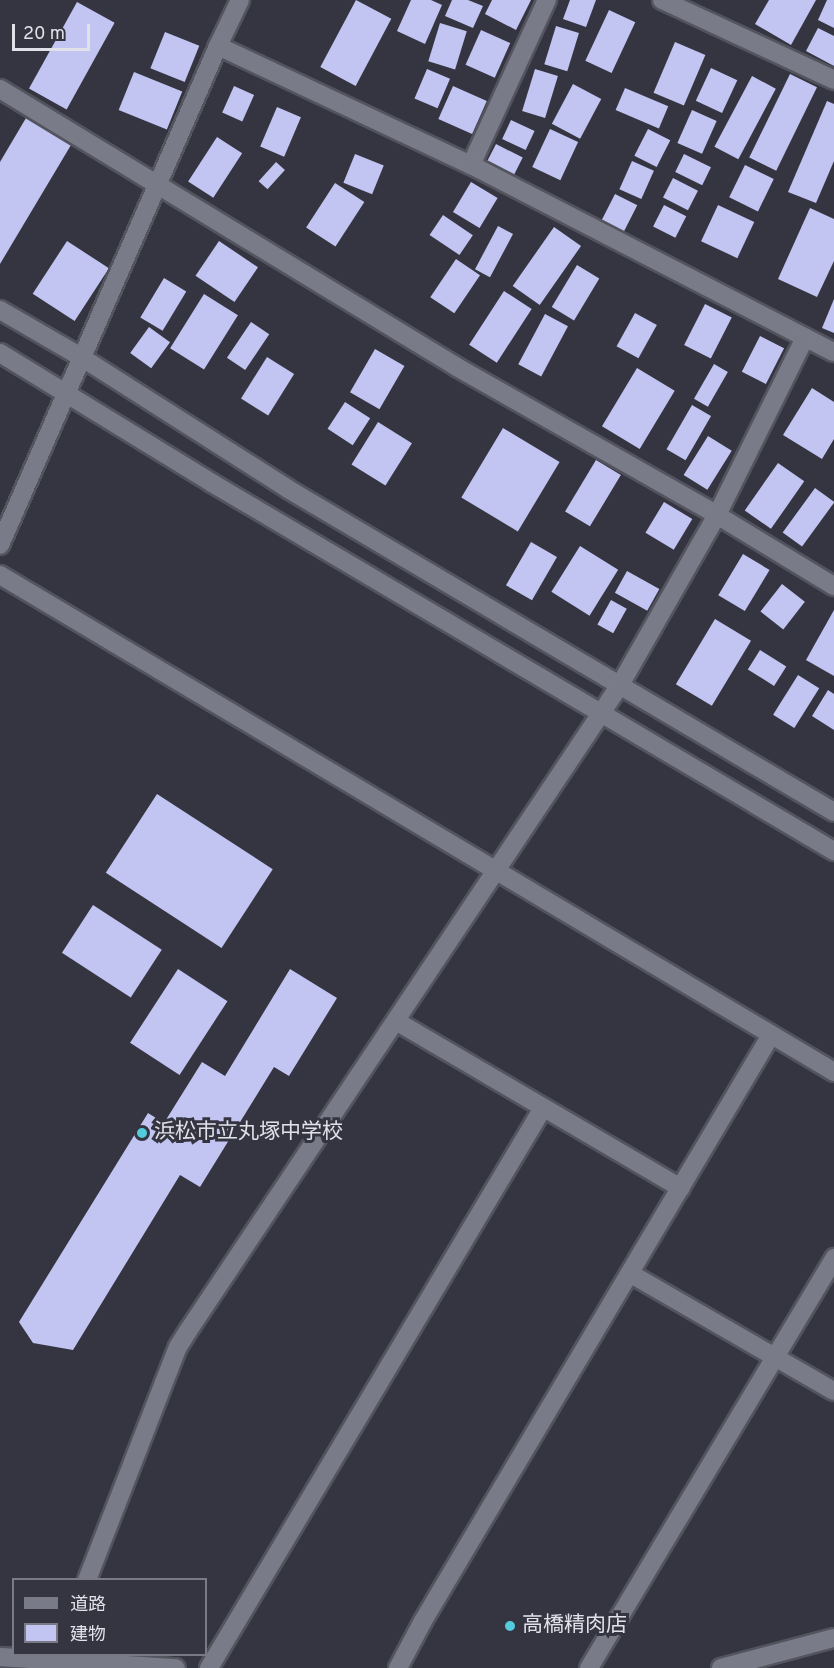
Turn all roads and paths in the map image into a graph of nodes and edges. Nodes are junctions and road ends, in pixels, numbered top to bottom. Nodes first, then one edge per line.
1 (240, 0) edge
2 (547, 0) edge
3 (662, 0) edge
4 (218, 46) junction
5 (834, 80) edge
6 (0, 89) edge
7 (471, 165) junction
8 (158, 183) junction
9 (0, 310) edge
10 (805, 338) junction
11 (834, 352) edge
12 (0, 353) edge
13 (81, 357) junction
14 (65, 393) junction
15 (717, 515) junction
16 (0, 545) edge
17 (0, 575) edge
18 (834, 586) edge
19 (620, 685) junction
20 (603, 713) junction
21 (834, 812) edge
22 (834, 851) edge
23 (496, 870) junction
24 (396, 1021) junction
25 (771, 1035) junction
26 (834, 1072) edge
27 (543, 1108) junction
28 (681, 1188) junction
29 (834, 1258) edge
30 (631, 1274) junction
31 (775, 1356) junction
32 (834, 1391) edge
33 (88, 1578) edge
34 (834, 1638) edge
35 (0, 1657) edge
36 (52, 1661) edge
37 (176, 1668) edge
38 (209, 1668) edge
39 (398, 1668) edge
40 (589, 1668) edge
41 (721, 1668) edge

1 - 4 street
2 - 7 street
3 - 5 street
4 - 7 street
4 - 8 street
6 - 8 street
7 - 10 street
8 - 13 street
8 - 15 street
9 - 13 street
10 - 11 street
10 - 15 street
12 - 14 street
13 - 14 street
13 - 19 street
14 - 16 street
14 - 20 street
15 - 18 street
15 - 19 street
17 - 23 street
19 - 20 street
19 - 21 street
20 - 22 street
20 - 23 street
23 - 24 street
23 - 25 street
24 - 27 street
24 - 33 street
25 - 26 street
25 - 28 street
27 - 28 street
27 - 38 street
28 - 30 street
29 - 31 street
30 - 31 street
30 - 39 street
31 - 32 street
31 - 40 street
34 - 41 street
35 - 36 street
36 - 37 street

